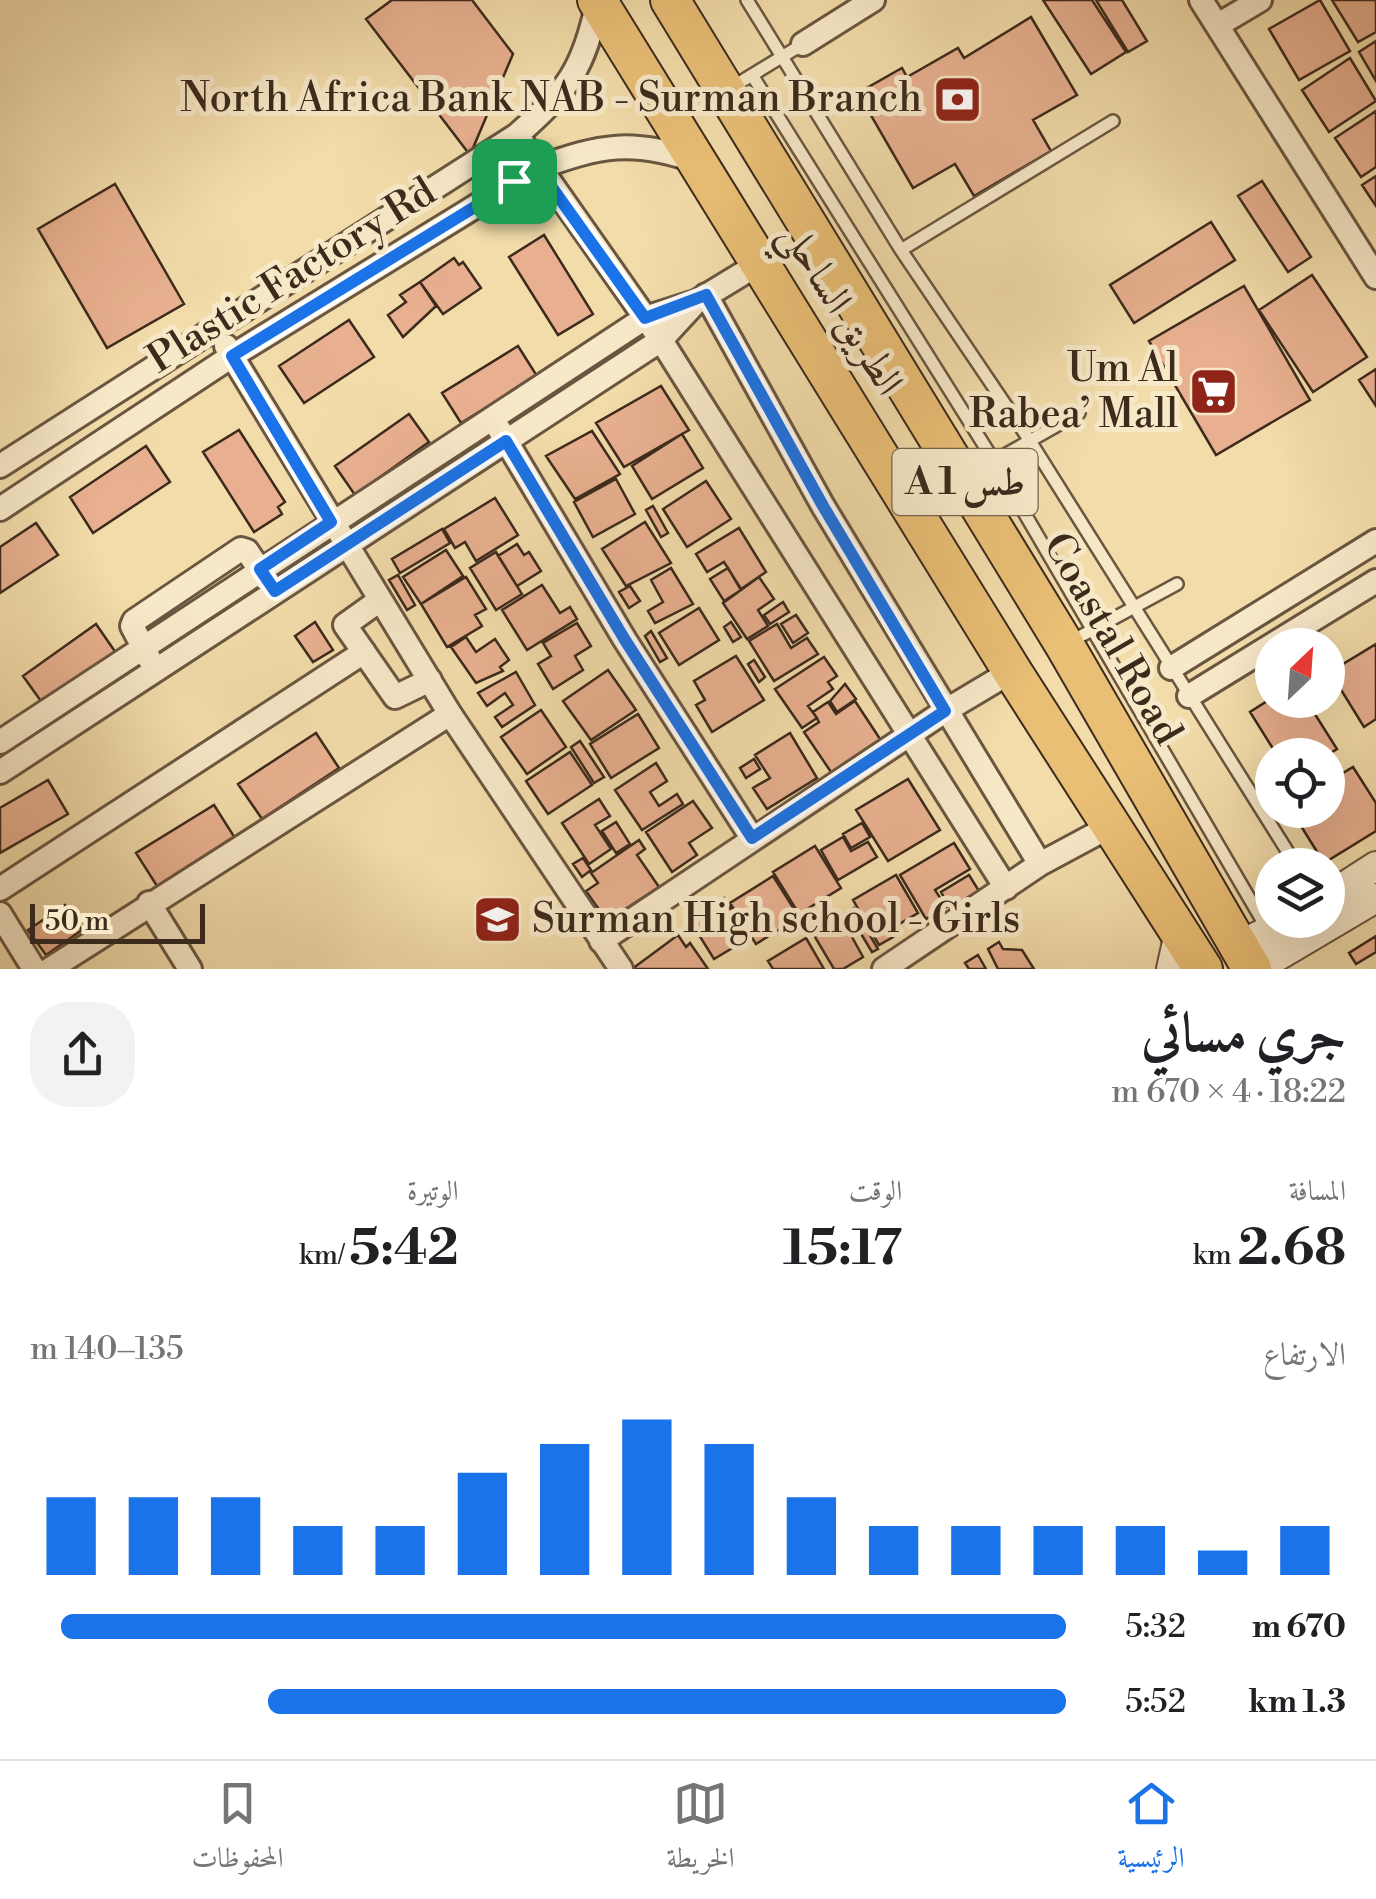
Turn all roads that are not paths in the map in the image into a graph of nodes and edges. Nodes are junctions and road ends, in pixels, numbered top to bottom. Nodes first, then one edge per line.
1 (597, 0) edge
2 (670, 0) edge
3 (747, 0) edge
4 (872, 0) edge
5 (1202, 0) edge
6 (1260, 0) edge
7 (1218, 25) junction
8 (803, 44) joint
9 (781, 58) junction
10 (738, 84) junction
11 (1113, 122) dead end
12 (516, 135) junction
13 (698, 162) junction
14 (538, 168) junction
15 (900, 250) junction
16 (760, 263) junction
17 (1376, 277) edge
18 (701, 299) junction
19 (645, 318) junction
20 (214, 326) junction
21 (661, 340) junction
22 (232, 356) junction
23 (1079, 413) dead end
24 (492, 419) junction
25 (506, 441) junction
26 (1030, 441) junction
27 (0, 466) edge
28 (977, 467) junction
29 (0, 509) edge
30 (331, 522) junction
31 (1376, 542) edge
32 (346, 545) junction
33 (260, 569) junction
34 (1376, 580) edge
35 (1176, 584) dead end
36 (275, 591) junction
37 (380, 600) junction
38 (1134, 610) junction
39 (1080, 638) junction
40 (144, 650) junction
41 (364, 652) junction
42 (1171, 668) junction
43 (1012, 671) junction
44 (156, 672) junction
45 (430, 680) junction
46 (1189, 696) junction
47 (945, 711) junction
48 (450, 714) junction
49 (910, 735) junction
50 (0, 742) edge
51 (0, 772) edge
52 (1110, 826) junction
53 (752, 838) junction
54 (1285, 848) edge
55 (1040, 864) junction
56 (1376, 866) edge
57 (1345, 886) edge
58 (1006, 888) junction
59 (0, 889) edge
60 (1376, 898) edge
61 (149, 904) junction
62 (0, 914) edge
63 (601, 942) junction
64 (1261, 947) edge
65 (1175, 951) edge
66 (34, 969) edge
67 (50, 969) edge
68 (190, 969) edge
69 (620, 969) edge
70 (884, 969) edge
71 (1202, 969) edge

1 - 12 street, Plastic Factory Rd
1 - 13 highway, الطريق الساحلي / A 1 طس
2 - 10 highway, Coastal Road / A 1 طس
3 - 9 lane
4 - 8 street
5 - 7 street
6 - 7 street
7 - 17 street
8 - 9 lane
9 - 10 lane
9 - 15 lane
10 - 28 highway, Coastal Road / A 1 طس
11 - 15 lane
12 - 14 street
12 - 20 street, Plastic Factory Rd
13 - 14 street, Plastic Factory Rd
13 - 16 highway, الطريق الساحلي / A 1 طس
14 - 19 street
14 - 22 street, Plastic Factory Rd
15 - 26 lane
16 - 18 street
16 - 43 highway, الطريق الساحلي / A 1 طس
18 - 19 street
18 - 21 street
18 - 47 street
19 - 21 street
19 - 24 street
20 - 22 street
20 - 27 street, Plastic Factory Rd
21 - 25 street
21 - 49 street
22 - 29 street, Plastic Factory Rd
22 - 30 street
23 - 26 lane
24 - 25 street
24 - 30 street
25 - 32 street
25 - 53 street
26 - 28 lane
26 - 38 lane
28 - 39 highway, Coastal Road / A 1 طس
30 - 32 street
30 - 33 street
31 - 42 street
32 - 36 street
32 - 37 street
33 - 36 street
33 - 40 street
34 - 46 street
35 - 38 lane
36 - 44 street
37 - 41 street
37 - 45 street
38 - 39 lane
38 - 42 lane
39 - 64 highway, Coastal Road / A 1 طس
40 - 44 street
40 - 50 street
41 - 45 street
41 - 59 street
42 - 46 lane
43 - 47 street
43 - 52 highway, الطريق الساحلي / A 1 طس
44 - 51 street
45 - 48 street
46 - 54 lane
47 - 49 street
47 - 55 street
48 - 61 street
48 - 63 street
49 - 53 street
49 - 58 street
52 - 55 street
52 - 65 highway, الطريق الساحلي / A 1 طس
53 - 63 street
55 - 58 street
56 - 57 street
58 - 70 street
60 - 64 street
61 - 67 street
61 - 68 street
62 - 66 street
63 - 69 street
65 - 71 highway, الطريق الساحلي / A 1 طس

